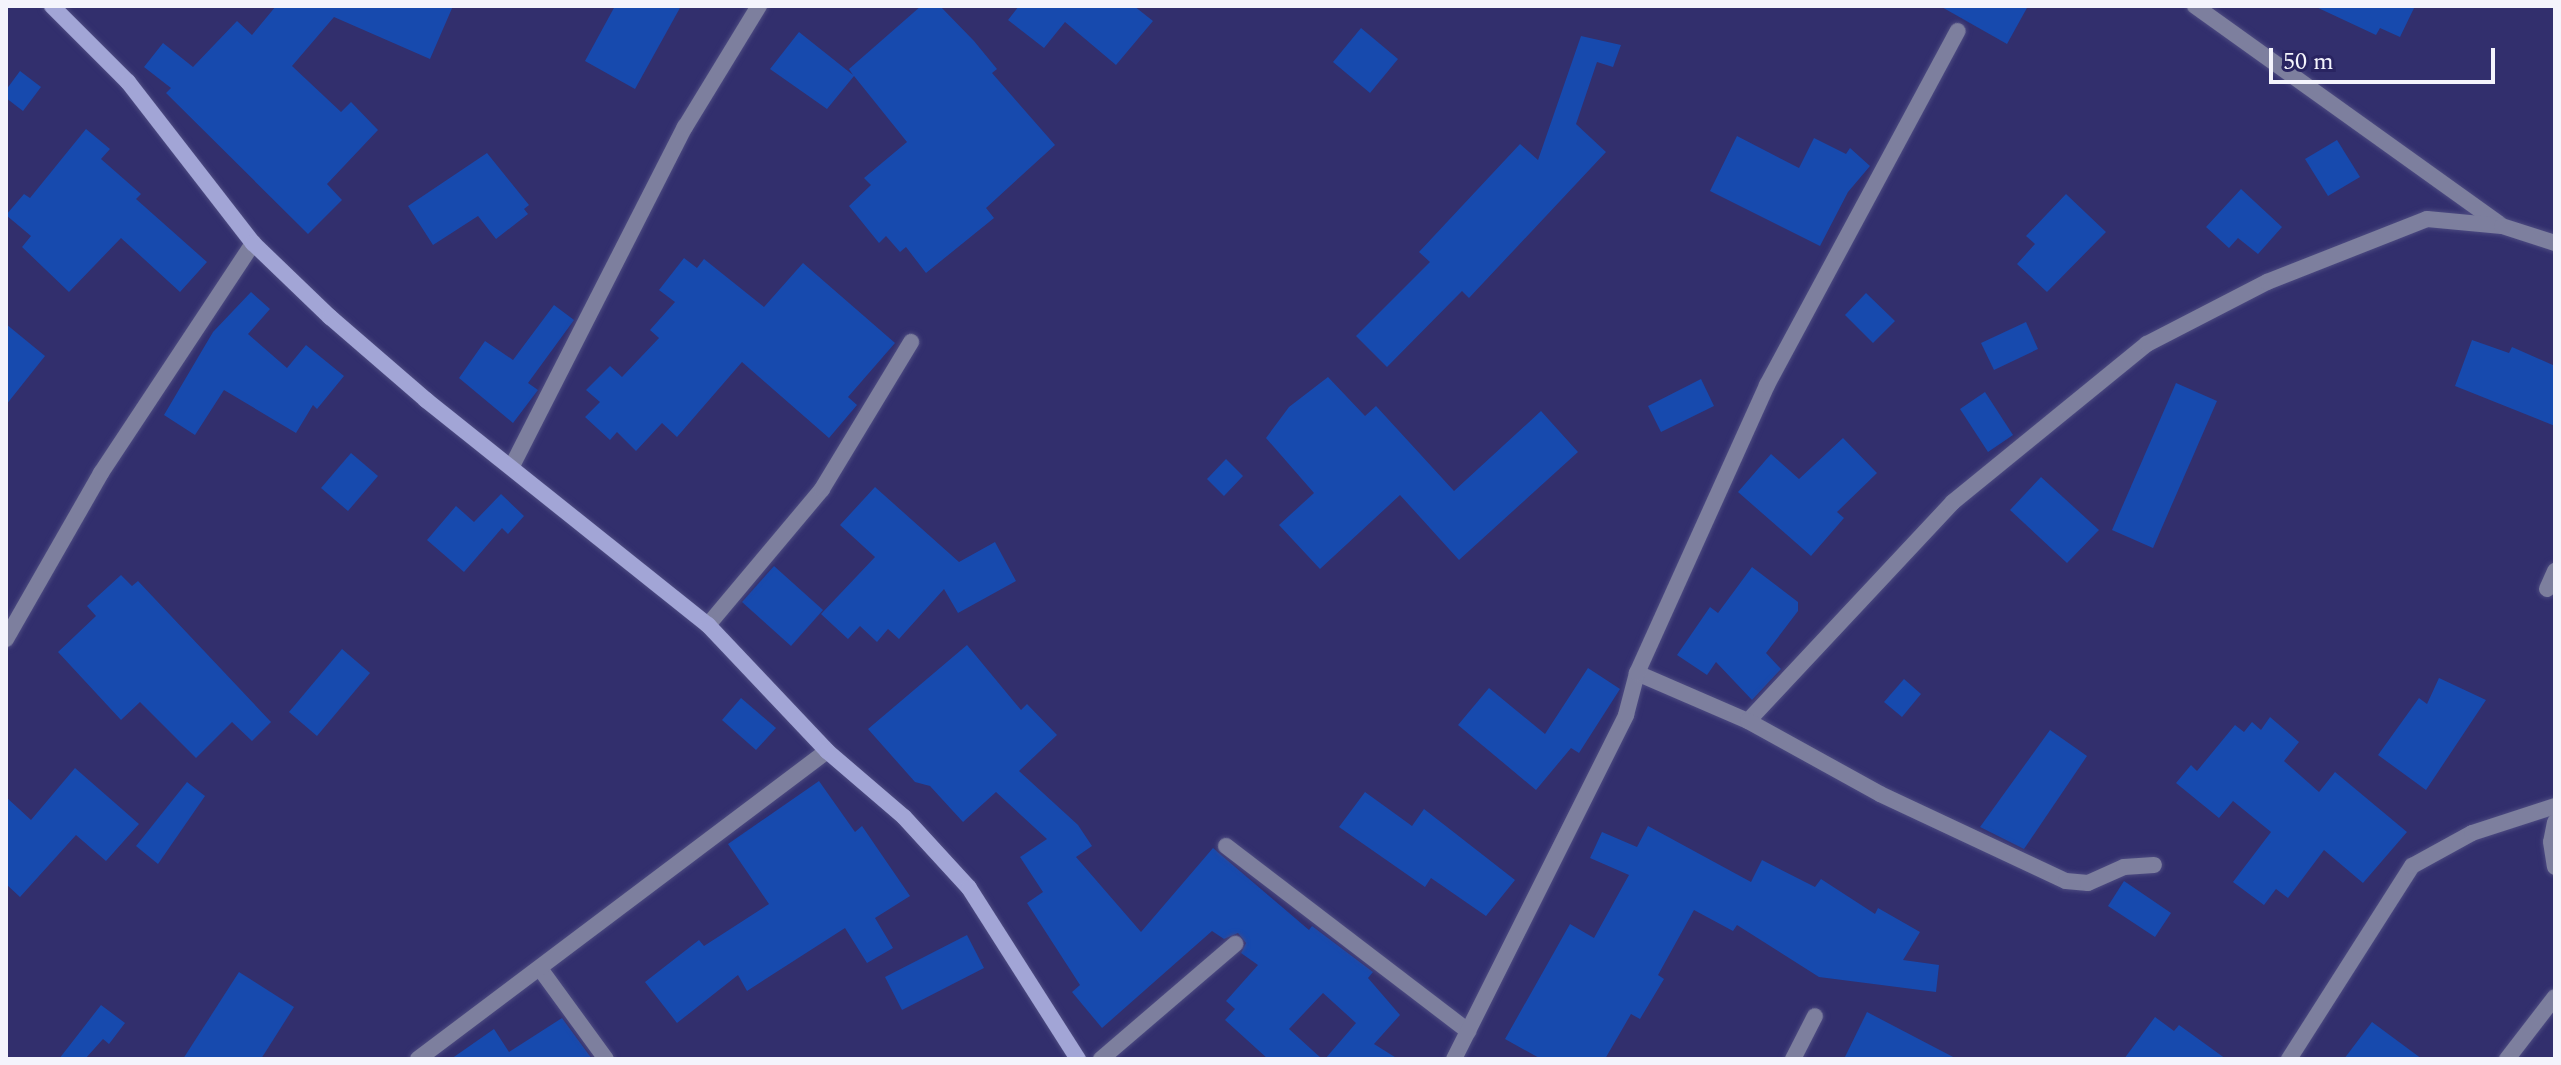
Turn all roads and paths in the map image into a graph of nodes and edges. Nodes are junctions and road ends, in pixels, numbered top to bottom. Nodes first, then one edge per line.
1 (52, 6) edge
2 (759, 6) edge
3 (2195, 6) edge
4 (1958, 31) dead end
5 (2502, 226) junction
6 (253, 243) junction
7 (2555, 243) edge
8 (911, 342) dead end
9 (512, 466) junction
10 (2555, 571) edge
11 (2547, 589) dead end
12 (708, 625) junction
13 (6, 639) edge
14 (1637, 673) junction
15 (1748, 721) junction
16 (827, 751) junction
17 (2555, 806) edge
18 (2555, 822) edge
19 (1226, 846) dead end
20 (2154, 865) dead end
21 (2555, 867) edge
22 (1235, 944) dead end
23 (541, 970) junction
24 (2555, 997) edge
25 (1815, 1016) dead end
26 (1468, 1031) junction
27 (418, 1059) edge
28 (606, 1059) edge
29 (1078, 1059) edge
30 (1101, 1059) edge
31 (1454, 1059) edge
32 (1793, 1059) edge
33 (2289, 1059) edge
34 (2507, 1059) edge

1 - 6 street
2 - 9 street
3 - 5 street
4 - 14 street
5 - 7 street
5 - 15 street
6 - 9 street
6 - 13 street
8 - 12 street
9 - 12 street
10 - 11 street
12 - 16 street
14 - 15 street
14 - 26 street
15 - 20 street
16 - 23 street
16 - 29 street
17 - 33 street
18 - 21 street
19 - 26 street
22 - 30 street
23 - 27 street
23 - 28 street
24 - 34 street
25 - 32 street
26 - 31 street

